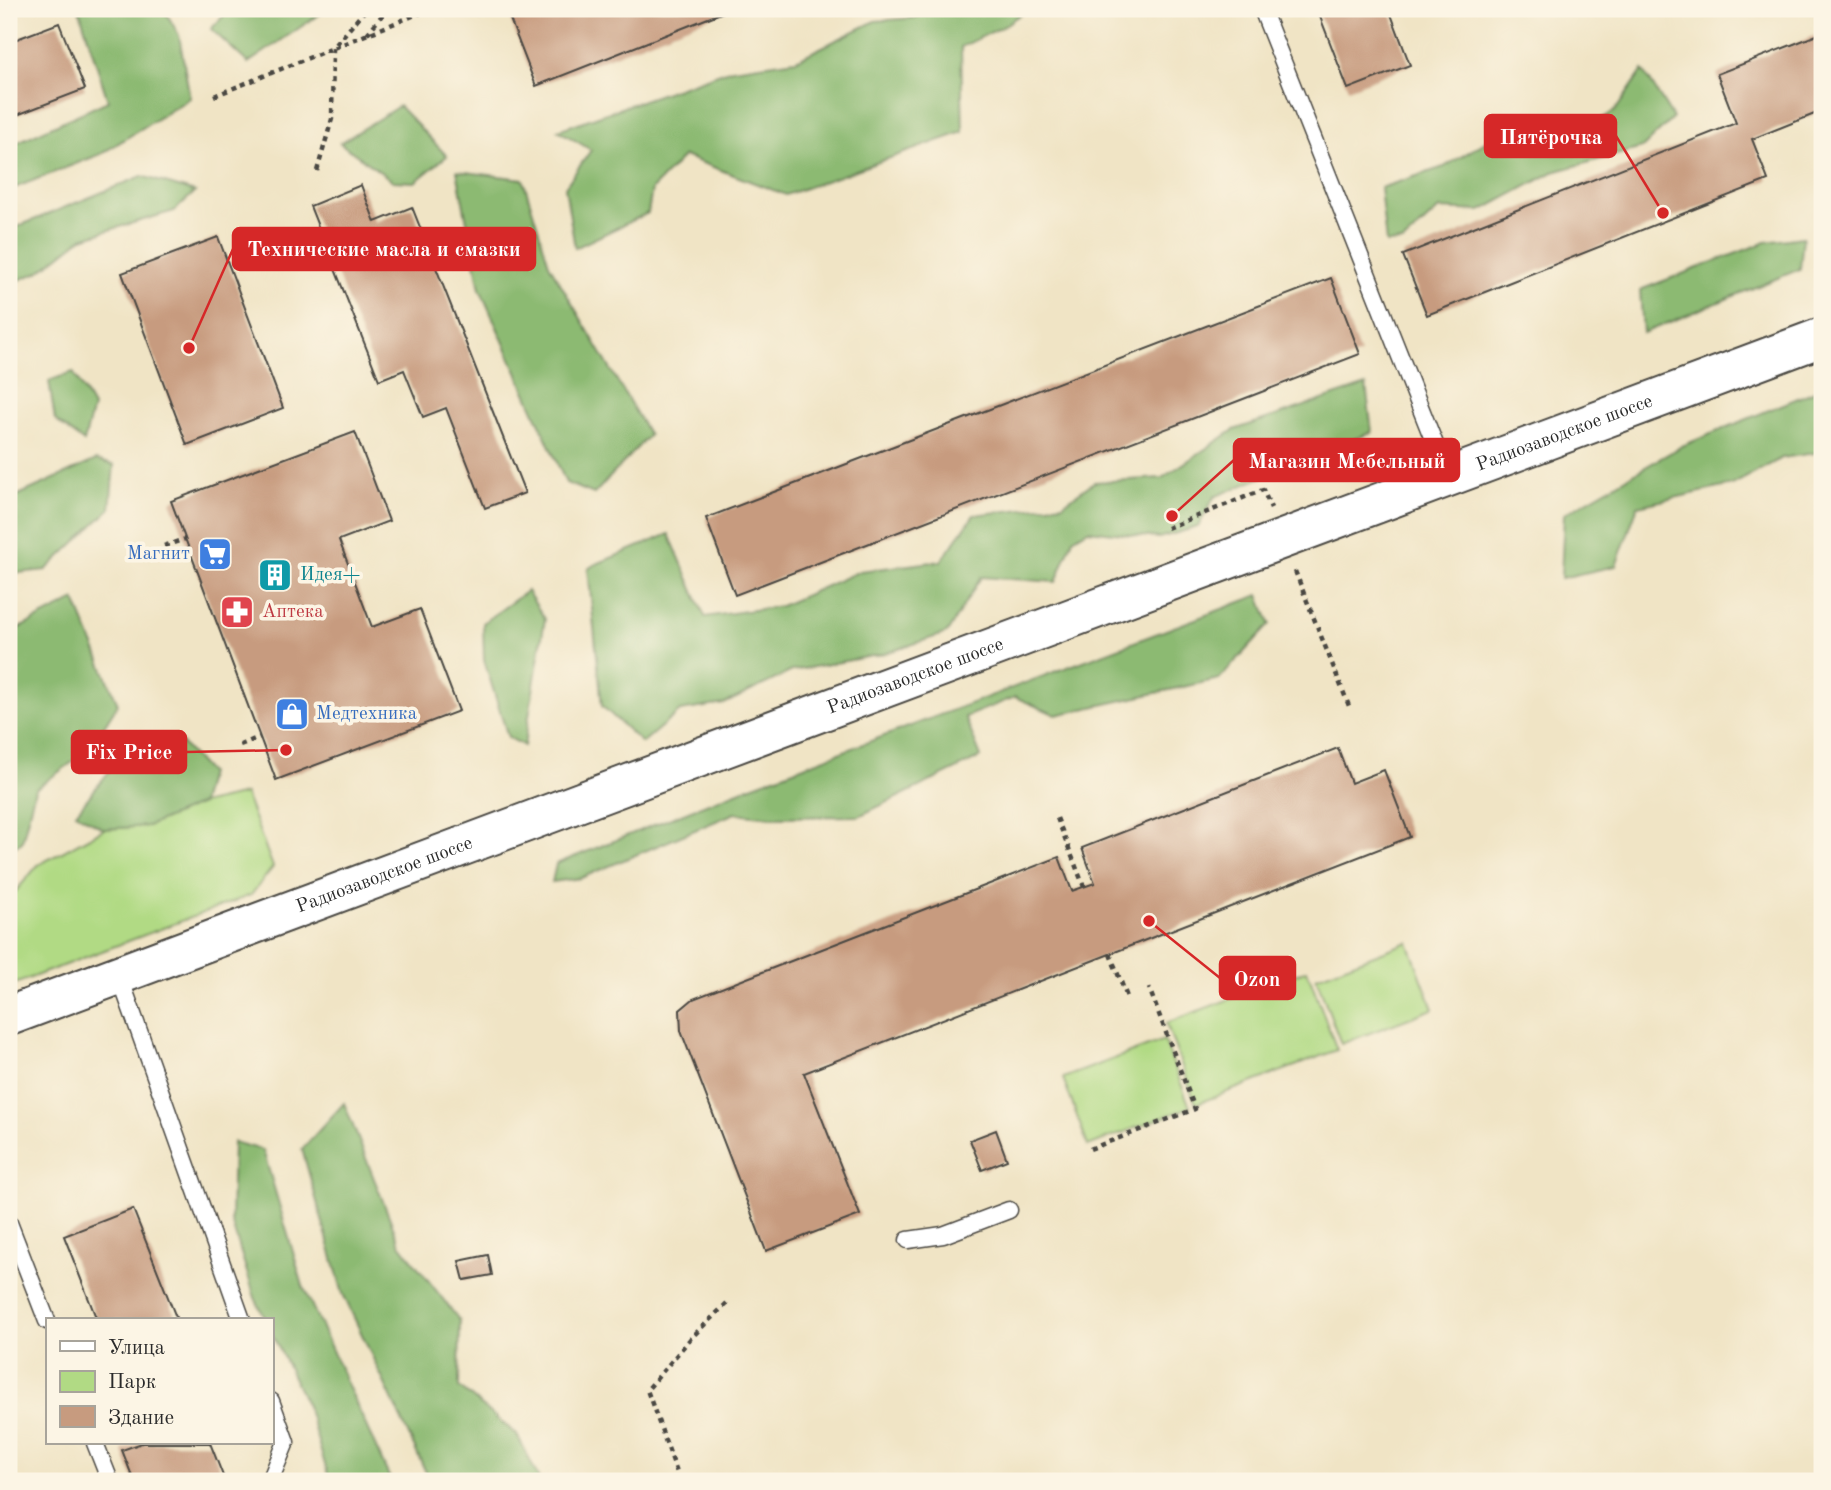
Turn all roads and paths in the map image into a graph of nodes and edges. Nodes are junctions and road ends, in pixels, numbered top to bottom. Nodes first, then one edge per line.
1 (366, 9) edge
2 (387, 9) edge
3 (429, 9) edge
4 (1262, 9) edge
5 (366, 34) junction
6 (333, 48) junction
7 (214, 96) dead end
8 (317, 171) dead end
9 (1822, 338) edge
10 (1448, 477) junction
11 (1271, 509) dead end
12 (1167, 528) dead end
13 (185, 539) dead end
14 (164, 546) dead end
15 (1295, 570) dead end
16 (1349, 706) dead end
17 (260, 737) dead end
18 (240, 745) dead end
19 (1057, 818) dead end
20 (1084, 887) dead end
21 (1110, 954) dead end
22 (119, 975) junction
23 (1149, 988) dead end
24 (1127, 997) dead end
25 (9, 1016) edge
26 (1090, 1149) dead end
27 (1009, 1210) dead end
28 (9, 1223) edge
29 (908, 1240) dead end
30 (728, 1302) dead end
31 (46, 1318) edge
32 (241, 1318) edge
33 (273, 1406) edge
34 (95, 1444) edge
35 (110, 1481) edge
36 (270, 1481) edge
37 (680, 1481) edge

1 - 6 path
2 - 5 path
3 - 5 path
4 - 10 lane
5 - 6 path
6 - 7 path
6 - 8 path
9 - 10 street, Радиозаводское шоссе
10 - 22 street, Радиозаводское шоссе
11 - 12 path
13 - 14 path
15 - 16 path
17 - 18 path
19 - 20 path
21 - 24 path
22 - 25 street, Радиозаводское шоссе
22 - 32 lane
23 - 26 path
27 - 29 lane
28 - 31 lane
30 - 37 path
33 - 36 lane
34 - 35 lane

